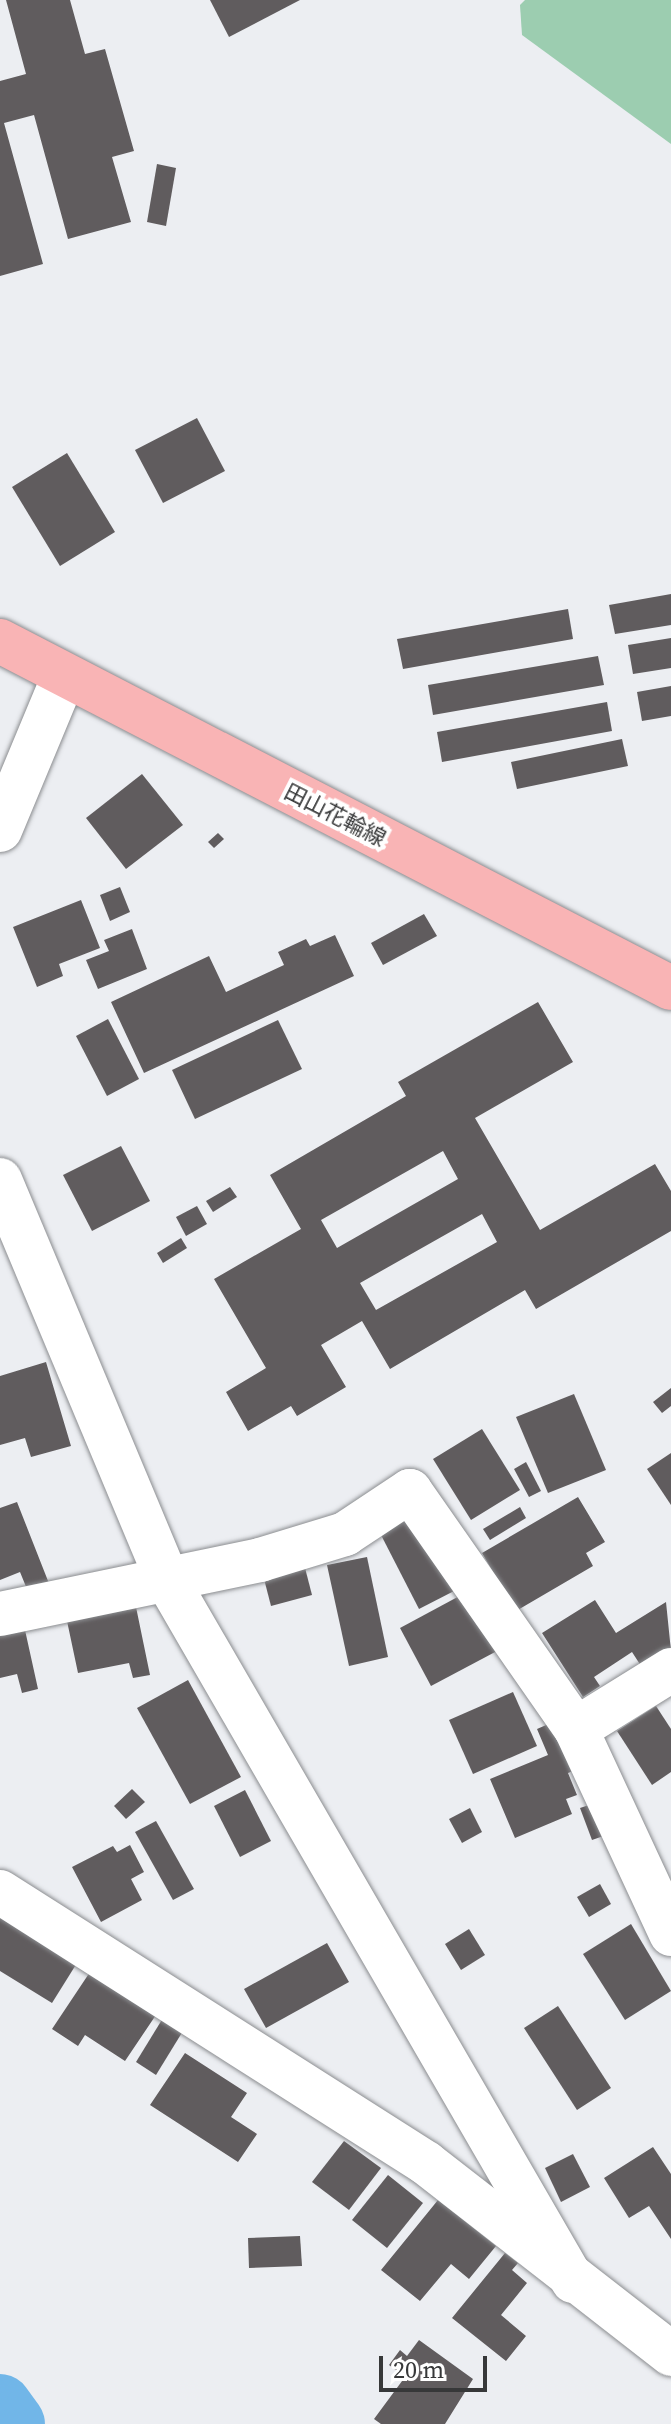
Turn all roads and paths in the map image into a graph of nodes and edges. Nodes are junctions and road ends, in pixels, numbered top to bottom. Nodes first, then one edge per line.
1 (0, 641) edge
2 (64, 676) junction
3 (0, 830) edge
4 (671, 988) edge
5 (0, 1180) edge
6 (167, 1580) junction
7 (0, 1614) edge
8 (671, 1670) edge
9 (576, 1729) junction
10 (0, 1892) edge
11 (671, 1934) edge
12 (573, 2281) junction
13 (671, 2354) edge

1 - 2 main road, 田山花輪線
2 - 3 street
2 - 4 main road, 田山花輪線
5 - 6 street
6 - 7 street
6 - 9 street
6 - 12 street
8 - 9 street
9 - 11 street
10 - 12 street
12 - 13 street

